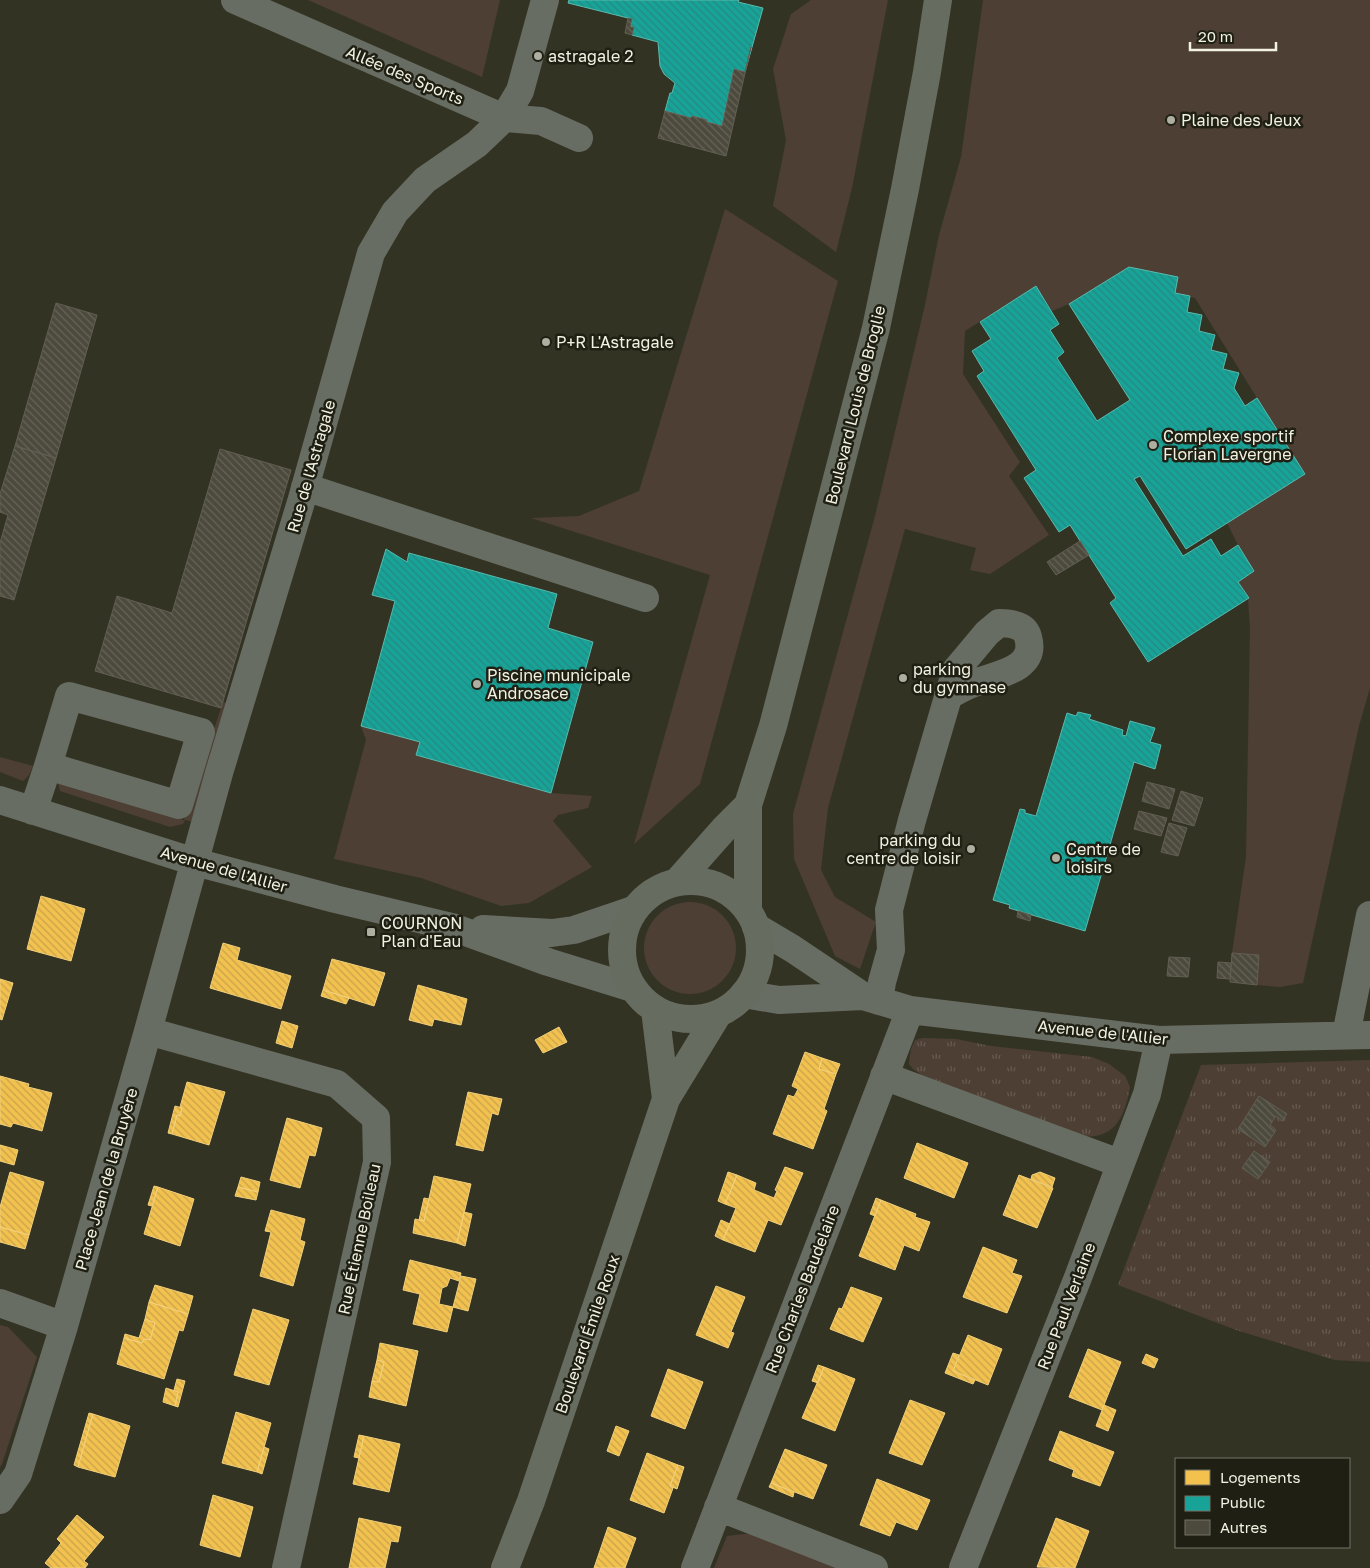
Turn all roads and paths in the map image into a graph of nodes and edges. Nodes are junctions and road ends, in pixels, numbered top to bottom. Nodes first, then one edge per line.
1 (234, 0) edge
2 (545, 0) edge
3 (938, 0) edge
4 (504, 118) junction
5 (579, 138) dead end
6 (305, 487) junction
7 (645, 598) dead end
8 (948, 696) dead end
9 (48, 766) junction
10 (0, 800) edge
11 (748, 804) junction
12 (33, 811) junction
13 (195, 862) junction
14 (677, 882) junction
15 (633, 910) junction
16 (1370, 915) edge
17 (752, 919) junction
18 (452, 927) junction
19 (632, 988) junction
20 (744, 994) junction
21 (871, 998) junction
22 (655, 1010) junction
23 (910, 1010) junction
24 (718, 1014) junction
25 (148, 1031) junction
26 (1358, 1035) edge
27 (1159, 1040) junction
28 (884, 1076) junction
29 (666, 1099) junction
30 (1120, 1163) junction
31 (0, 1303) edge
32 (64, 1326) junction
33 (0, 1500) edge
34 (718, 1507) junction
35 (286, 1568) edge
36 (505, 1568) edge
37 (695, 1568) edge
38 (874, 1568) edge
39 (963, 1568) edge

1 - 4 street, Allée des Sports
2 - 4 street, Rue de l'Astragale
3 - 11 main road, Boulevard Louis de Broglie
4 - 5 street, Allée des Sports
4 - 6 street, Rue de l'Astragale
6 - 7 street
6 - 13 street, Rue de l'Astragale
8 - 21 street
9 - 9 street
9 - 12 street
10 - 12 street, Avenue de l'Allier
11 - 14 main road, Boulevard Louis de Broglie
11 - 17 main road, Boulevard Louis de Broglie
12 - 13 street, Avenue de l'Allier
13 - 18 street, Avenue de l'Allier
13 - 25 street
14 - 15 main road
14 - 17 main road
15 - 18 street, Avenue de l'Allier
15 - 19 main road
16 - 26 street
17 - 20 main road
17 - 21 street, Avenue de l'Allier
18 - 19 street, Avenue de l'Allier
19 - 22 main road
20 - 21 street, Avenue de l'Allier
20 - 24 main road
21 - 23 street, Avenue de l'Allier
22 - 24 main road
22 - 29 main road, Boulevard Émile Roux
23 - 27 street, Avenue de l'Allier
23 - 28 street, Rue Charles Baudelaire
24 - 29 main road, Boulevard Émile Roux
25 - 32 street, Place Jean de la Bruyère
25 - 35 street, Rue Étienne Boileau
26 - 27 street, Avenue de l'Allier
27 - 30 street, Rue Paul Verlaine
28 - 30 street
28 - 34 street, Rue Charles Baudelaire
29 - 36 main road, Boulevard Émile Roux
30 - 39 street, Rue Paul Verlaine
31 - 32 street
32 - 33 street, Place Jean de la Bruyère
34 - 37 street, Rue Charles Baudelaire
34 - 38 street

